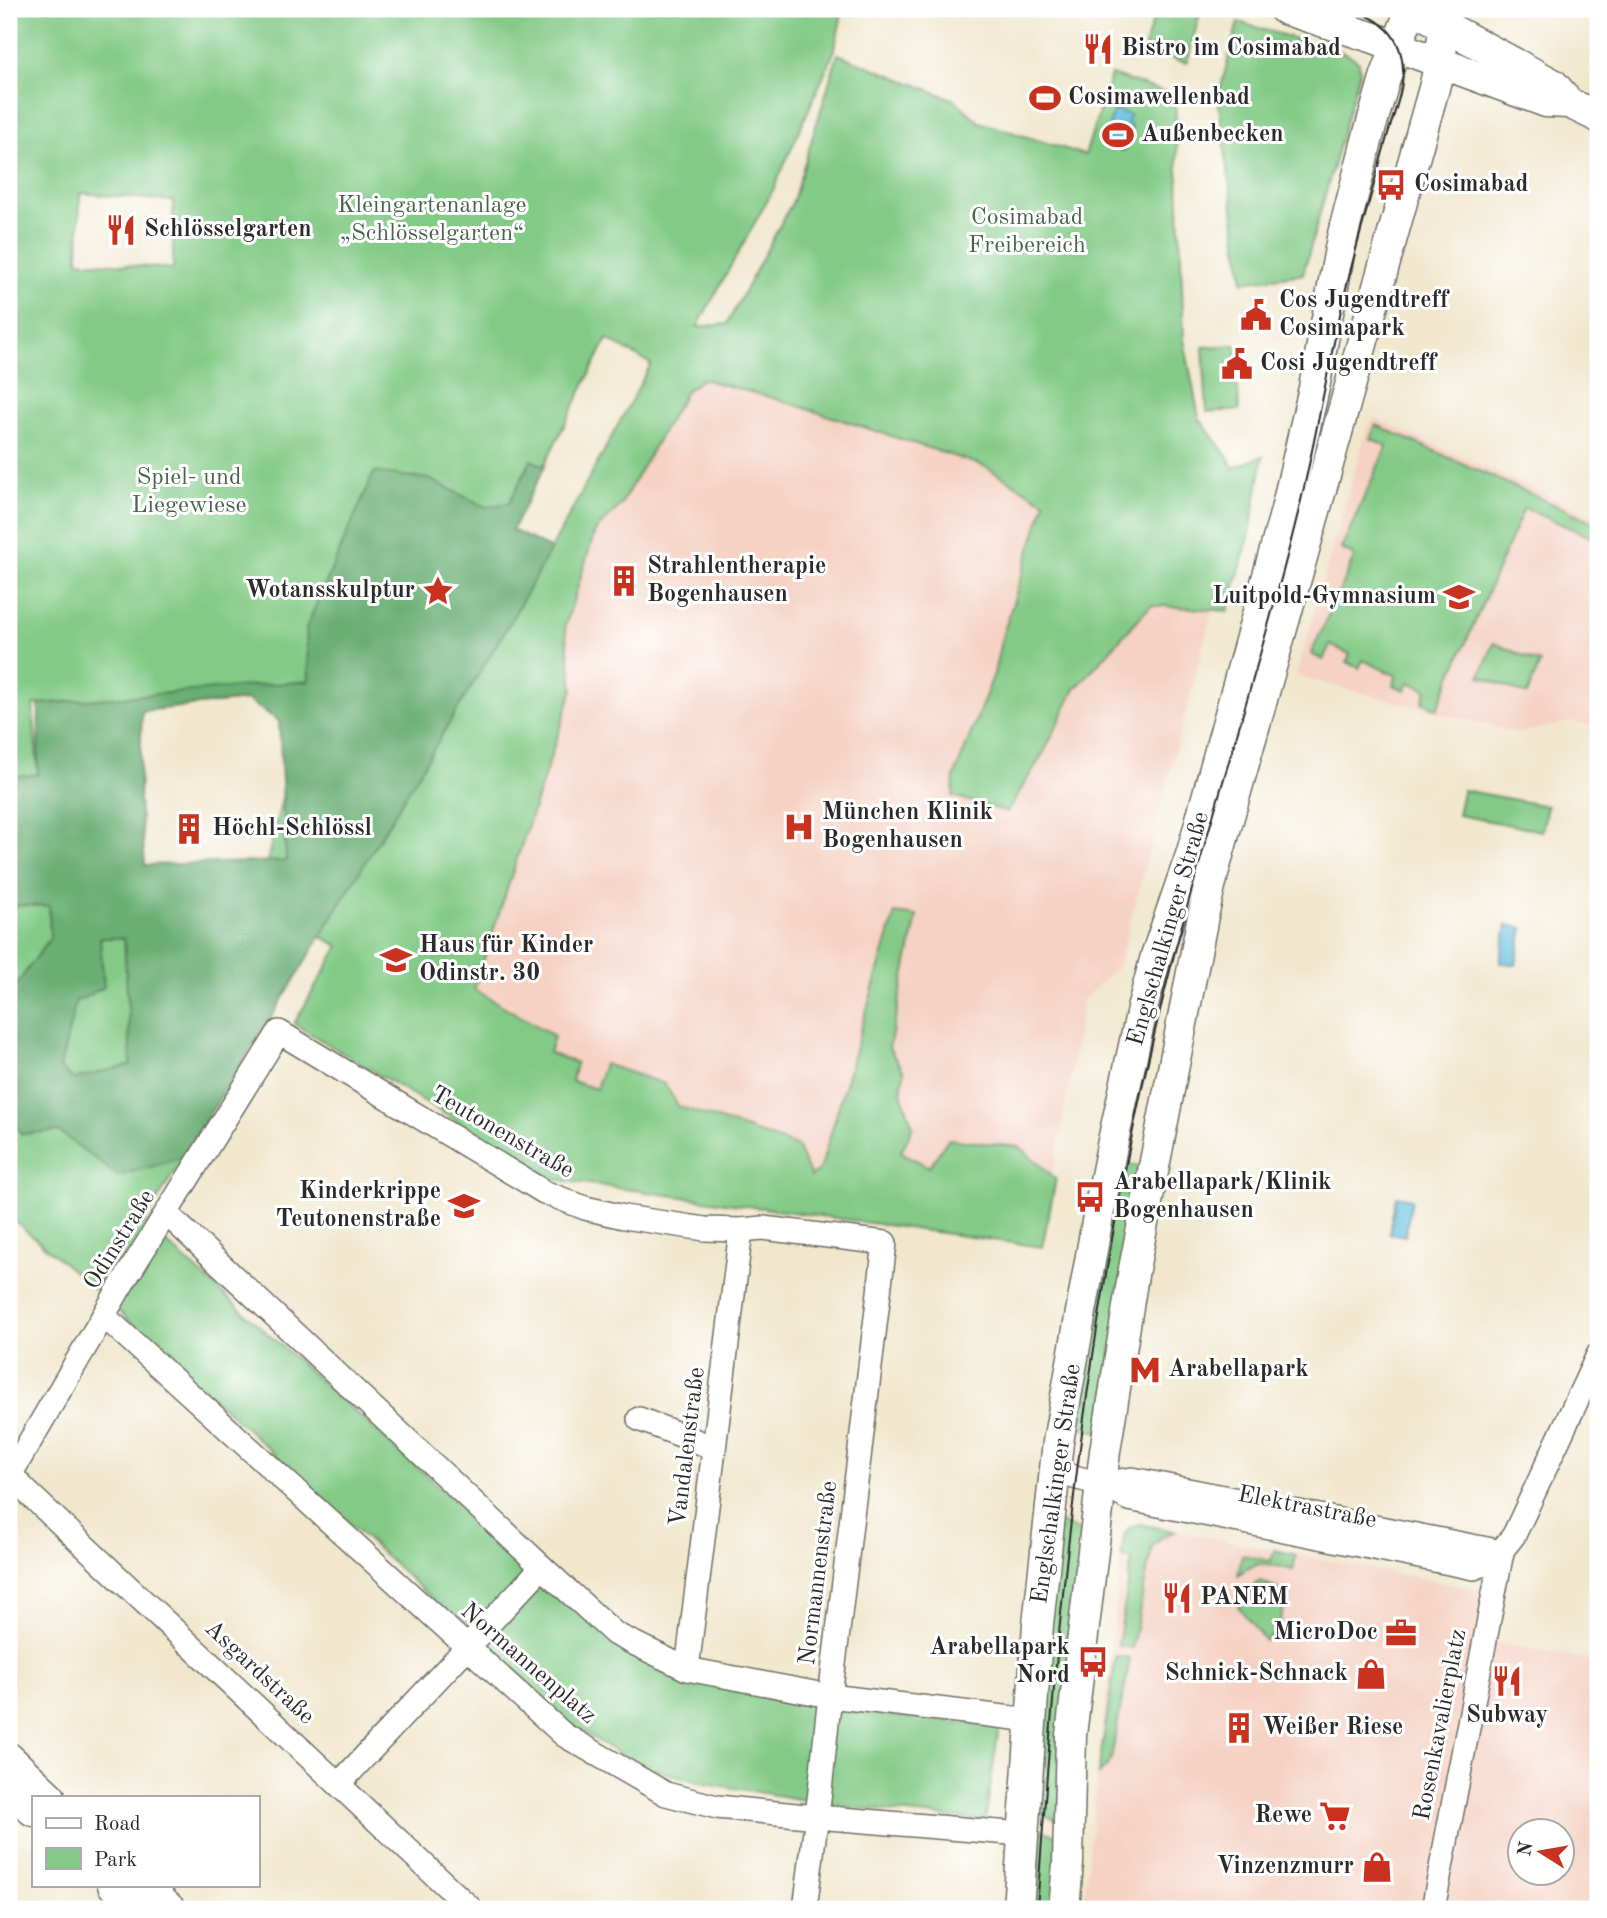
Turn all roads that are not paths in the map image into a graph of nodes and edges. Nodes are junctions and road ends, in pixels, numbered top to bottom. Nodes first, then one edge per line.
1 (1284, 9) edge
2 (1413, 9) edge
3 (1445, 17) edge
4 (1396, 47) junction
5 (1440, 63) junction
6 (1569, 103) junction
7 (1598, 117) edge
8 (279, 1032) joint
9 (167, 1214) junction
10 (741, 1230) junction
11 (885, 1243) joint
12 (104, 1316) junction
13 (1598, 1355) edge
14 (639, 1419) dead end
15 (714, 1448) junction
16 (1055, 1472) junction
17 (10, 1476) edge
18 (1101, 1484) junction
19 (1502, 1552) junction
20 (542, 1567) junction
21 (466, 1647) junction
22 (687, 1669) junction
23 (830, 1696) junction
24 (1030, 1720) junction
25 (9, 1758) edge
26 (339, 1784) junction
27 (9, 1788) edge
28 (49, 1796) edge
29 (32, 1810) edge
30 (817, 1817) junction
31 (1022, 1834) junction
32 (114, 1886) edge
33 (145, 1886) edge
34 (139, 1909) edge
35 (170, 1909) edge
36 (471, 1909) edge
37 (805, 1909) edge
38 (1018, 1909) edge
39 (1065, 1909) edge
40 (1433, 1909) edge

1 - 4 main road
2 - 3 main road
2 - 4 main road, Englschalkinger Straße
3 - 5 main road, Englschalkinger Straße
3 - 6 main road
4 - 5 main road
4 - 16 main road, Englschalkinger Straße
5 - 6 main road
5 - 18 main road, Englschalkinger Straße
6 - 7 main road
8 - 9 street, Odinstraße
8 - 10 street, Teutonenstraße
9 - 12 street, Odinstraße
9 - 20 street
10 - 11 street, Teutonenstraße
10 - 15 street, Vandalenstraße
11 - 23 street, Normannenstraße
12 - 17 street, Odinstraße
12 - 21 street, Normannenplatz
13 - 19 street
14 - 15 street
15 - 22 street, Vandalenstraße
16 - 18 street, Elektrastraße
16 - 24 main road, Englschalkinger Straße
17 - 26 street, Asgardstraße
18 - 19 street, Elektrastraße
18 - 39 main road, Englschalkinger Straße
19 - 40 street, Rosenkavalierplatz
20 - 21 street
20 - 22 street
21 - 26 street
21 - 30 street, Normannenplatz
22 - 23 street
23 - 24 street
23 - 30 street, Normannenstraße
24 - 31 main road, Englschalkinger Straße
25 - 28 main road
26 - 36 street, Asgardstraße
27 - 29 main road
30 - 31 street, Normannenplatz
30 - 37 street, Normannenstraße
31 - 38 main road, Englschalkinger Straße
32 - 34 main road
33 - 35 main road

